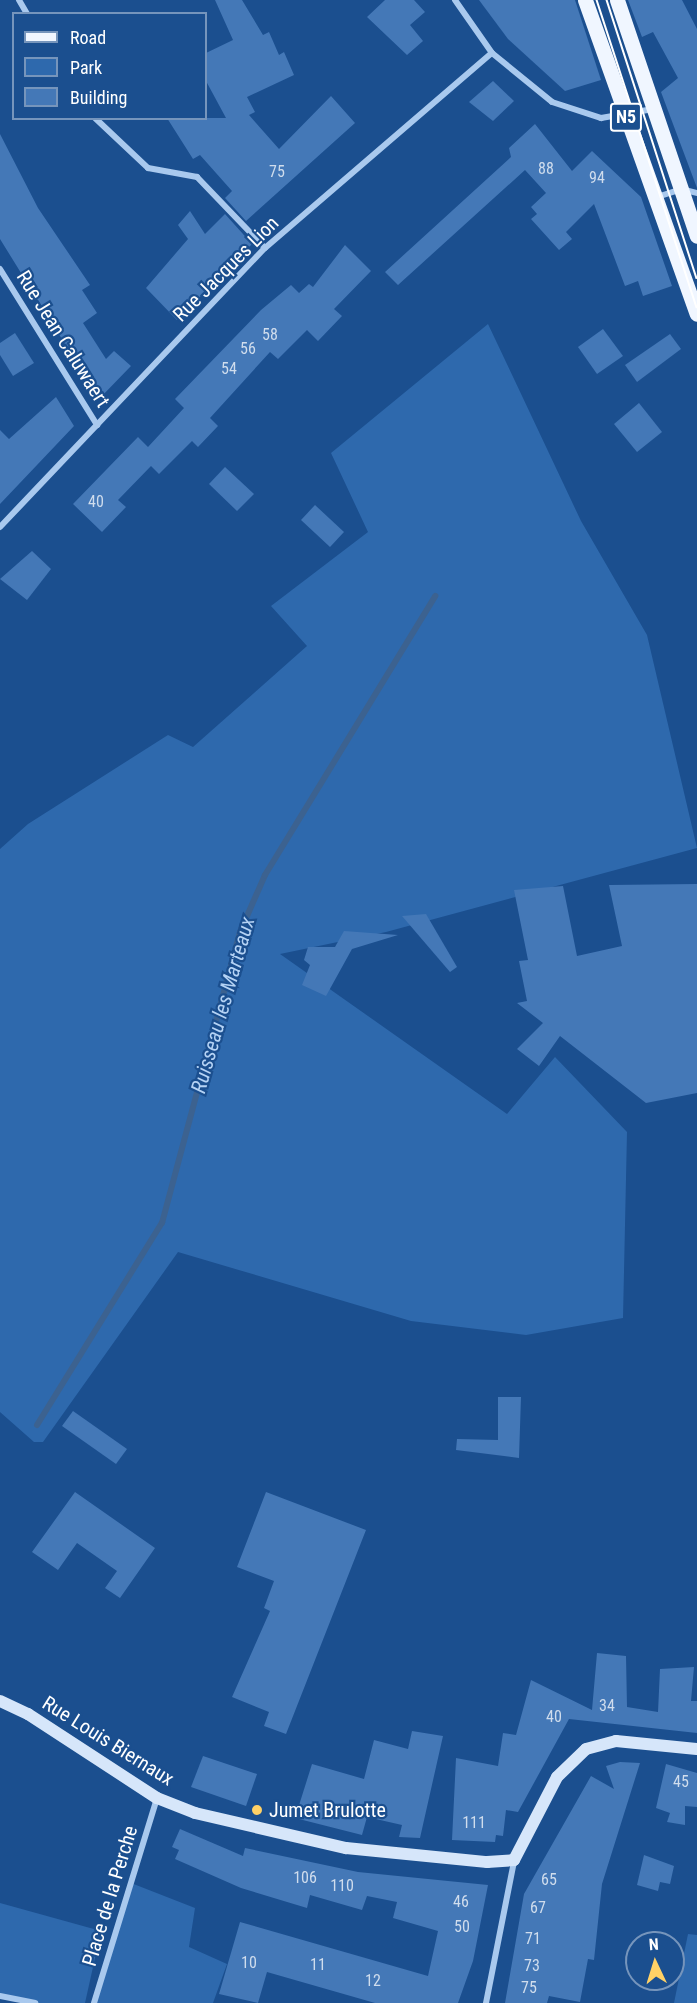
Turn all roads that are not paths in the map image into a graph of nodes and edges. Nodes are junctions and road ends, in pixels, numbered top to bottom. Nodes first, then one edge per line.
1 (455, 0) edge
2 (585, 0) edge
3 (617, 0) edge
4 (492, 53) junction
5 (653, 108) junction
6 (625, 116) junction
7 (97, 120) edge
8 (681, 189) junction
9 (697, 193) edge
10 (653, 199) junction
11 (697, 236) edge
12 (265, 248) junction
13 (0, 269) edge
14 (697, 314) edge
15 (97, 425) junction
16 (0, 527) edge
17 (0, 1701) edge
18 (697, 1749) edge
19 (158, 1798) junction
20 (514, 1860) junction
21 (0, 1996) edge
22 (35, 2003) edge
23 (94, 2003) edge
24 (486, 2003) edge

1 - 4 street
2 - 6 main road, N5
3 - 5 main road, N5
4 - 6 street
4 - 12 street, Rue Jacques Lion
5 - 6 street
5 - 8 main road, N5
6 - 10 main road, N5
7 - 12 street
8 - 9 street
8 - 10 street
8 - 11 main road, N5
10 - 14 main road, N5
12 - 15 street, Rue Jacques Lion
13 - 15 street, Rue Jean Caluwaert
15 - 16 street, Rue Jacques Lion
17 - 19 street, Rue Louis Biernaux
18 - 20 street
19 - 20 street, Rue Louis Biernaux
19 - 23 street, Place de la Perche
20 - 24 street
21 - 22 street

